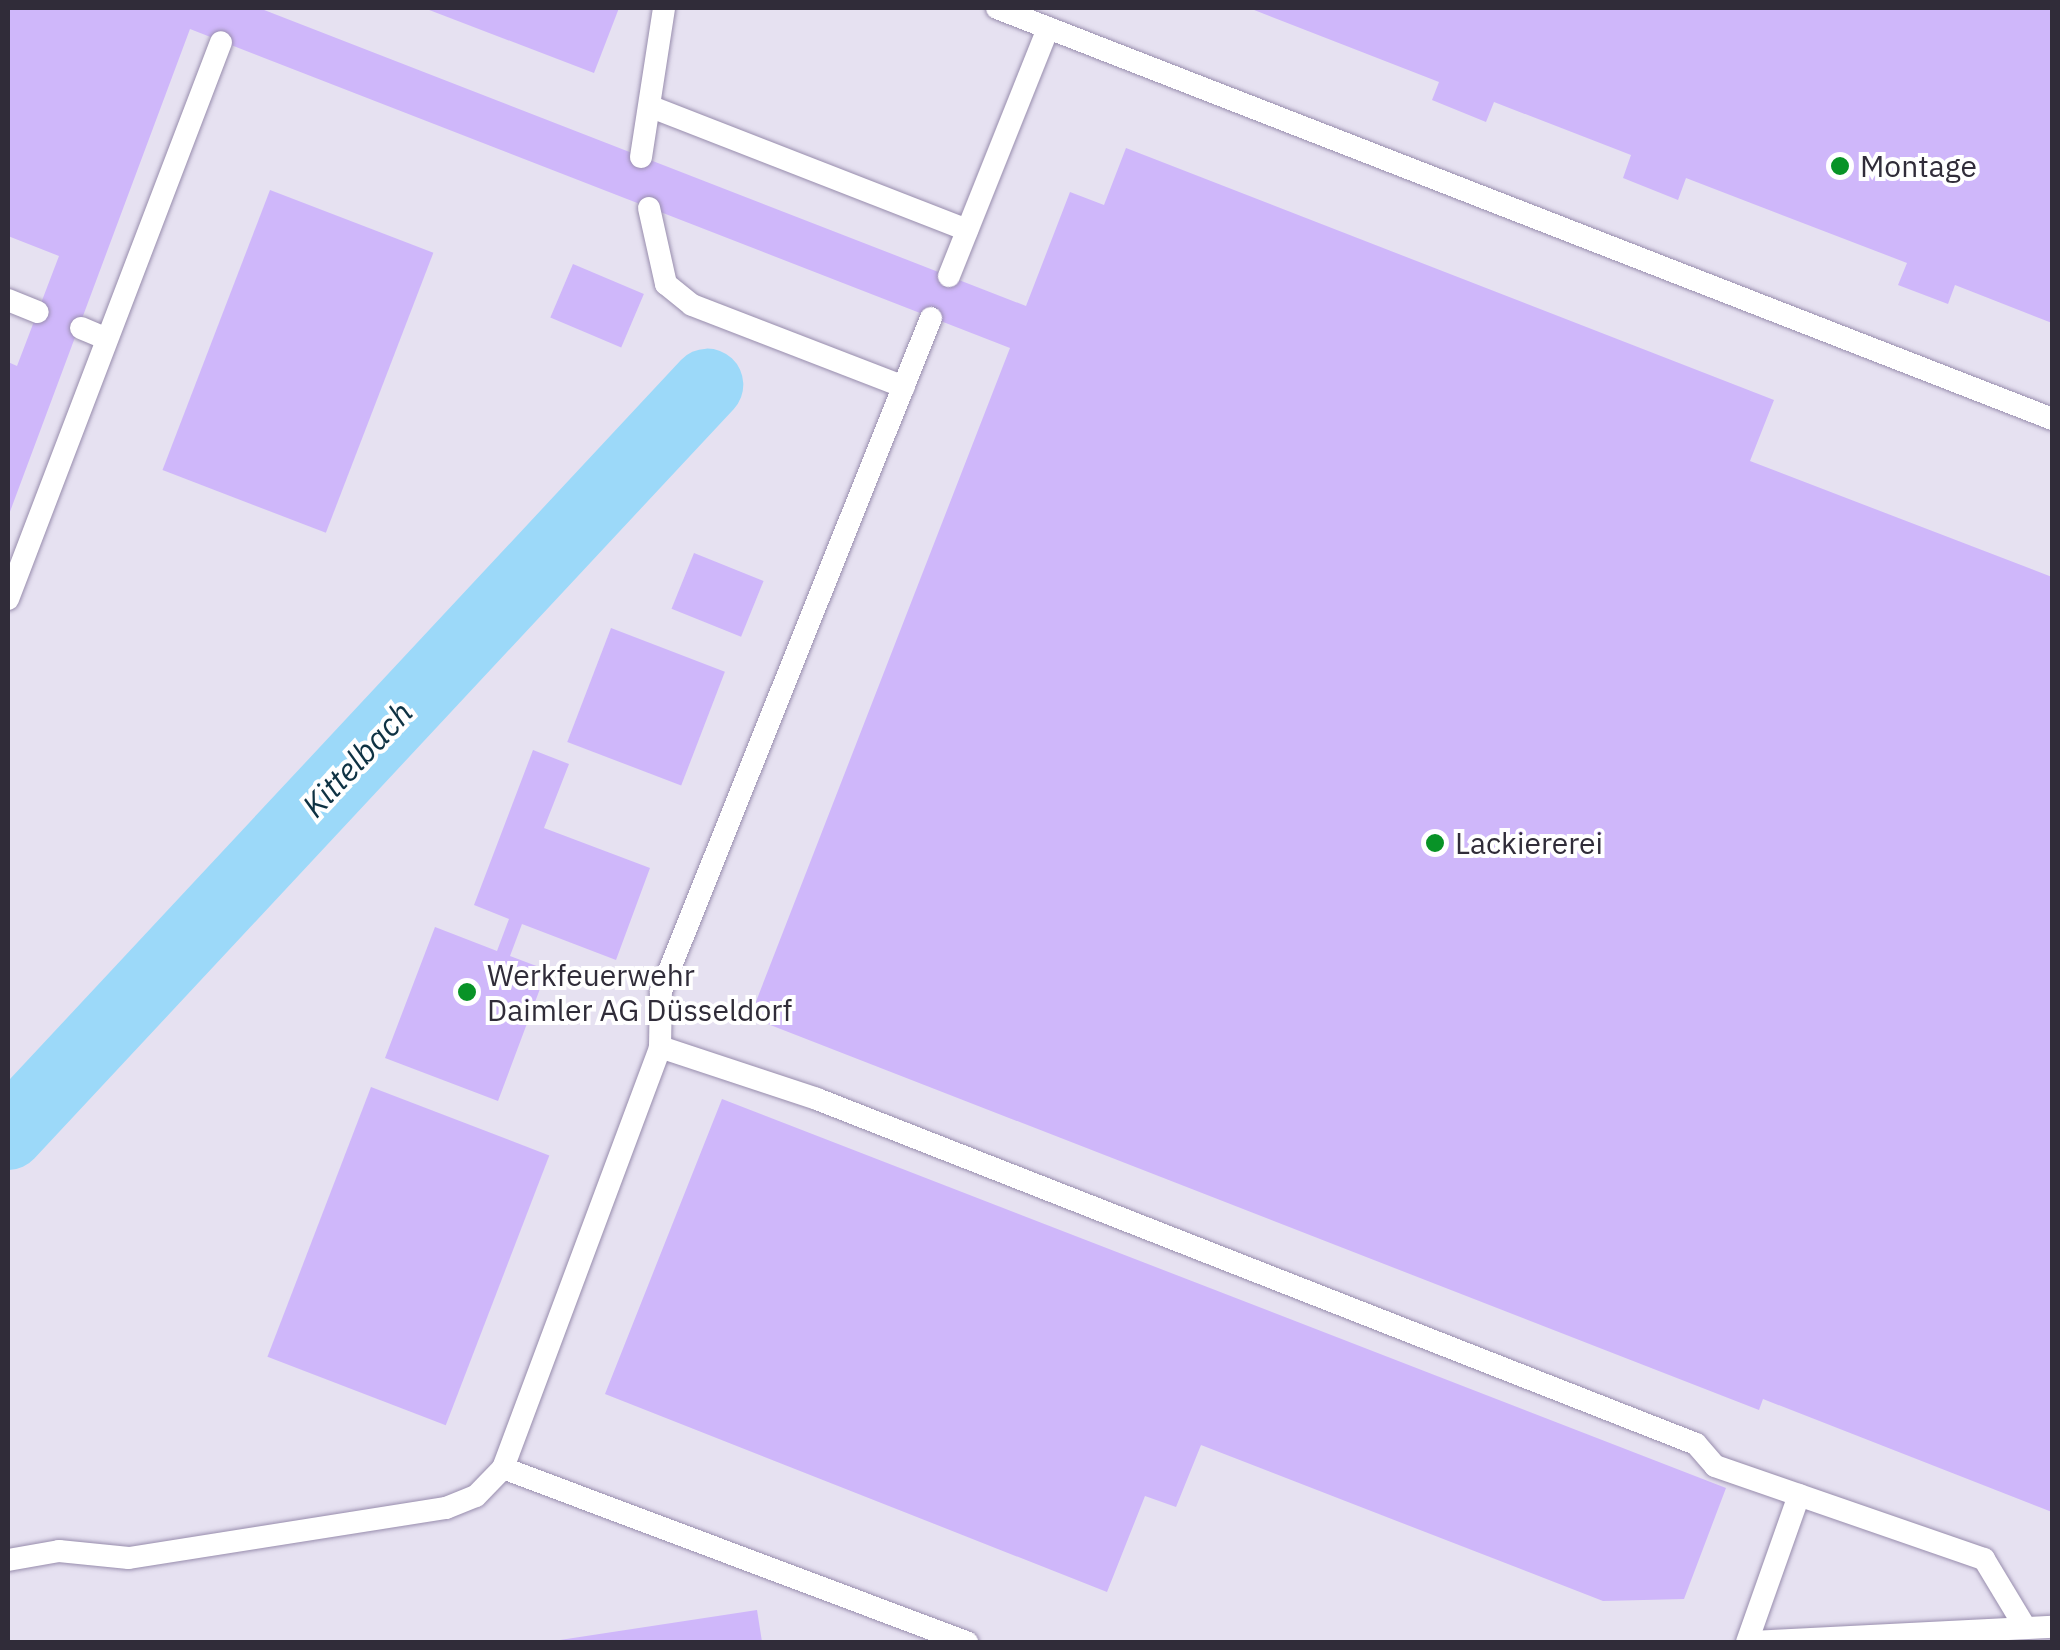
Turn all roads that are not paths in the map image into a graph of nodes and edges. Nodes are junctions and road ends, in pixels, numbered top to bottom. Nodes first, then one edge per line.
1 (664, 8) edge
2 (997, 8) edge
3 (1048, 28) junction
4 (222, 42) dead end
5 (654, 108) junction
6 (641, 157) dead end
7 (649, 208) dead end
8 (967, 230) junction
9 (948, 276) dead end
10 (8, 300) edge
11 (38, 312) dead end
12 (931, 318) dead end
13 (81, 328) dead end
14 (107, 339) junction
15 (904, 387) junction
16 (2052, 419) edge
17 (8, 598) edge
18 (660, 1047) junction
19 (503, 1468) junction
20 (1799, 1495) junction
21 (8, 1560) edge
22 (2052, 1626) edge
23 (2025, 1627) junction
24 (967, 1642) edge
25 (1750, 1642) edge

1 - 5 lane
2 - 3 lane
3 - 8 lane
3 - 16 lane
4 - 14 lane
5 - 6 lane
5 - 8 lane
7 - 15 lane
8 - 9 lane
10 - 11 lane
12 - 15 lane
13 - 14 lane
14 - 17 lane
15 - 18 lane
18 - 19 lane
18 - 20 lane
19 - 21 lane
19 - 24 lane
20 - 23 lane
20 - 25 lane
22 - 23 lane
23 - 25 lane

